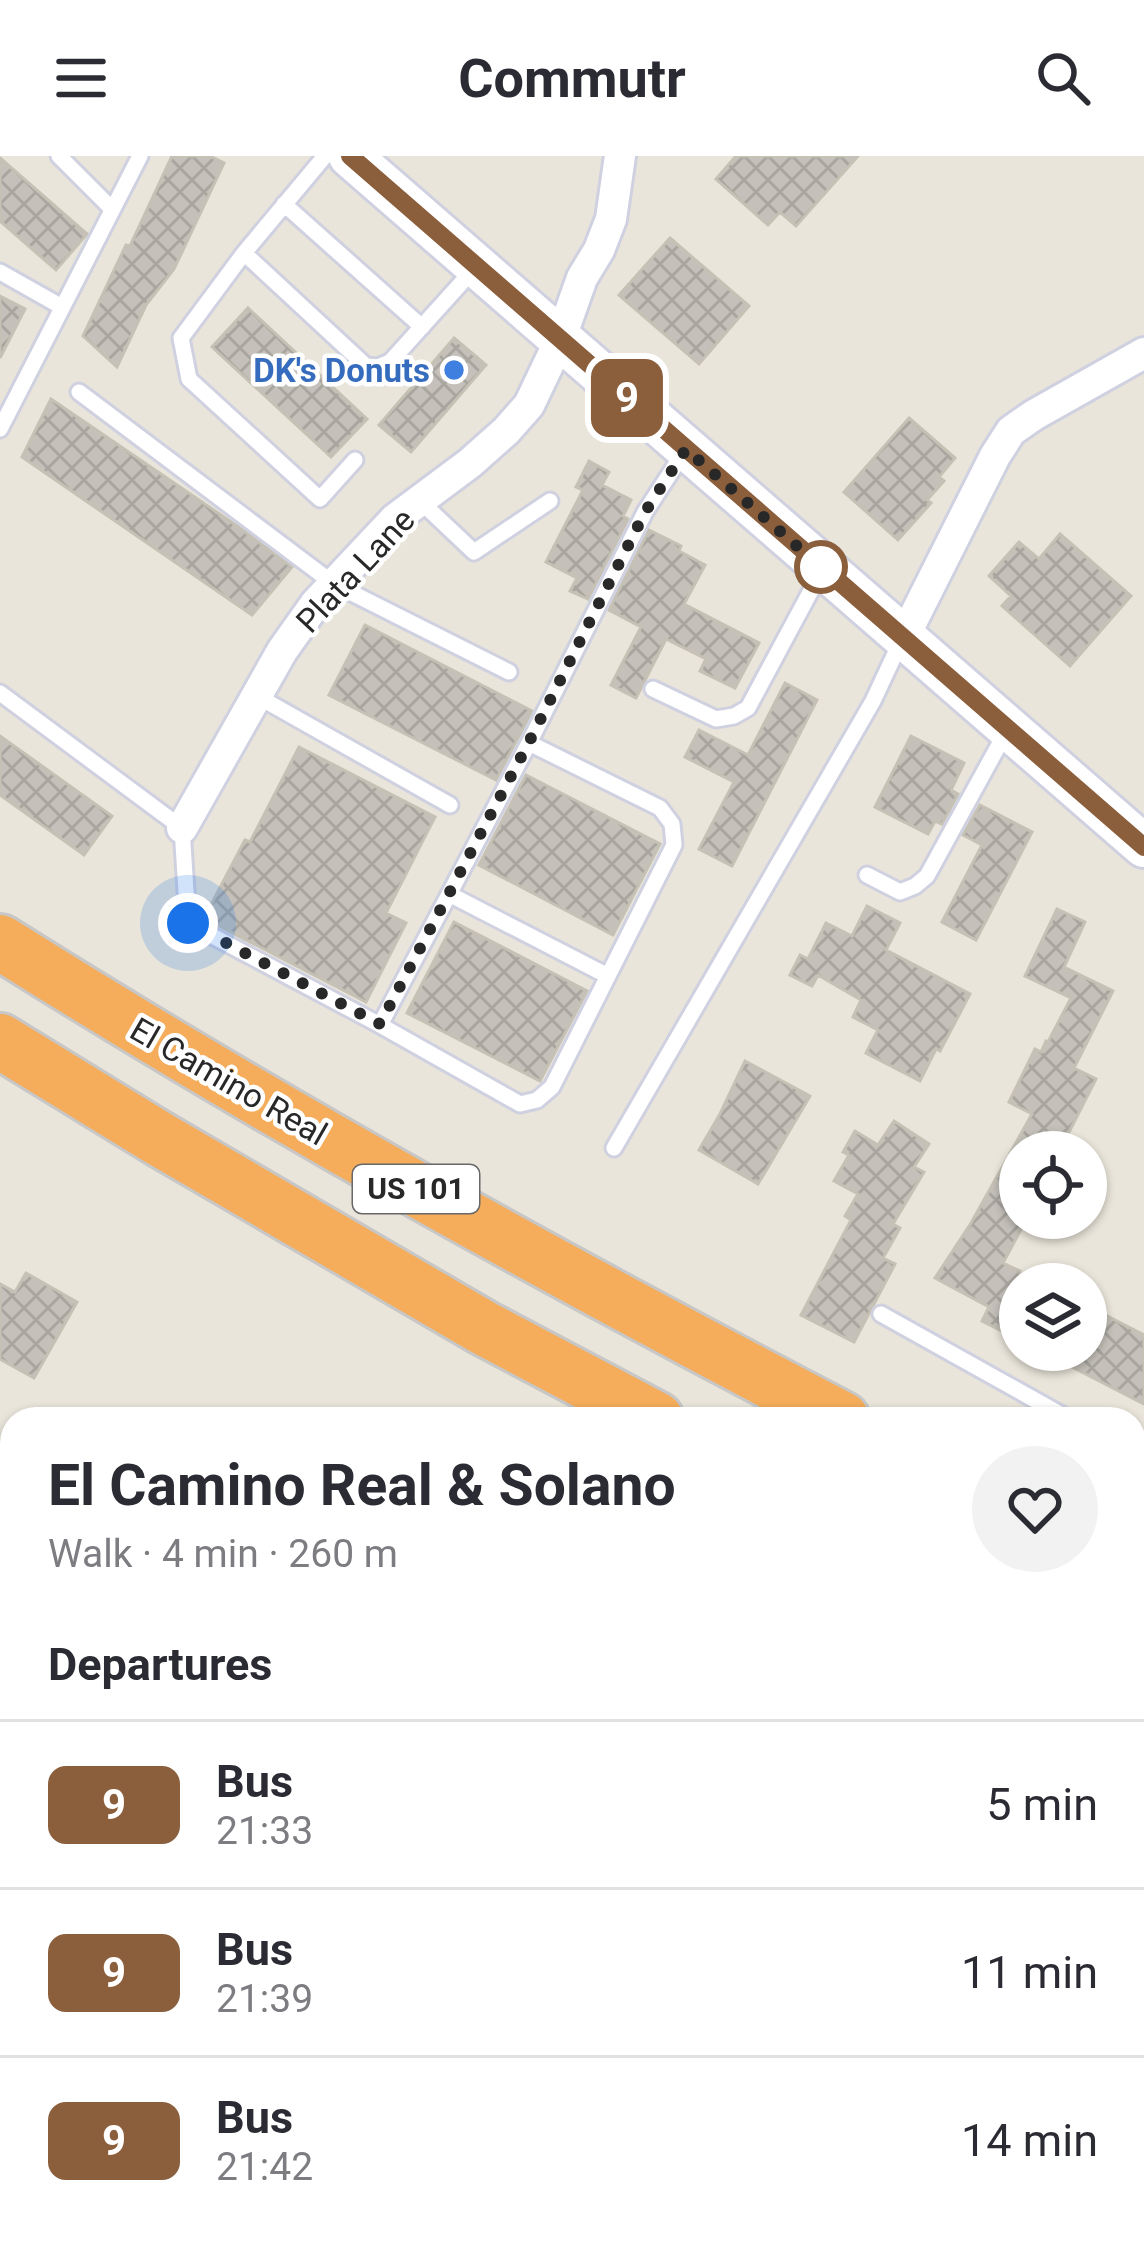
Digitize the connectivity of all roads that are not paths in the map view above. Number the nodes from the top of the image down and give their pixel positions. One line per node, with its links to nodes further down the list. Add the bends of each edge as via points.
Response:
1 (59, 156): 7 (lane)
2 (140, 156): 7 (lane)
3 (325, 156): 6 (lane)
4 (350, 156): 9 (main road)
5 (620, 156): 13 (street, Plata Lane, via 611,219)
6 (284, 204): 8 (lane); 12 (lane)
7 (112, 209): 11 (lane)
8 (244, 253): 12 (lane, via 366,366 390,362); 18 (lane, via 181,338 189,380 320,500)
9 (476, 267): 12 (lane); 13 (main road)
10 (0, 272): 11 (lane)
11 (62, 307): 16 (lane)
12 (422, 327)
13 (560, 340): 17 (main road); 19 (street, Plata Lane, via 529,405)
14 (1144, 353): 23 (street, via 1011,431)
15 (79, 392): 22 (lane)
16 (1, 427)
17 (686, 449): 21 (main road); 29 (lane, via 645,512)
18 (356, 460)
19 (420, 501): 20 (lane, via 474,551); 22 (street, Plata Lane)
20 (550, 501)
21 (823, 569): 23 (main road); 25 (lane, via 748,708 716,719)
22 (334, 584): 24 (lane); 27 (street, Plata Lane)
23 (903, 639): 28 (main road); 39 (lane)
24 (509, 672)
25 (653, 689)
26 (0, 692): 31 (lane)
27 (256, 696): 30 (lane); 31 (street, Plata Lane)
28 (1008, 730): 32 (main road); 33 (lane, via 928,876 900,892)
29 (529, 742): 34 (lane); 36 (lane, via 660,808 672,824 674,845)
30 (450, 805)
31 (182, 828): 37 (lane, via 188,923)
32 (1144, 847)
33 (867, 875)
34 (449, 894): 36 (lane); 37 (lane)
35 (0, 942): 44 (highway, El Camino Real / US 101, via 511,1243)
36 (608, 976): 37 (lane, via 552,1087 520,1104)
37 (380, 1024)
38 (0, 1041): 41 (highway, US 101)
39 (614, 1148)
40 (881, 1314): 45 (lane)
41 (484, 1328): 42 (highway); 43 (highway, US 101)
42 (599, 1407)
43 (633, 1407)
44 (819, 1407)
45 (1048, 1407)

